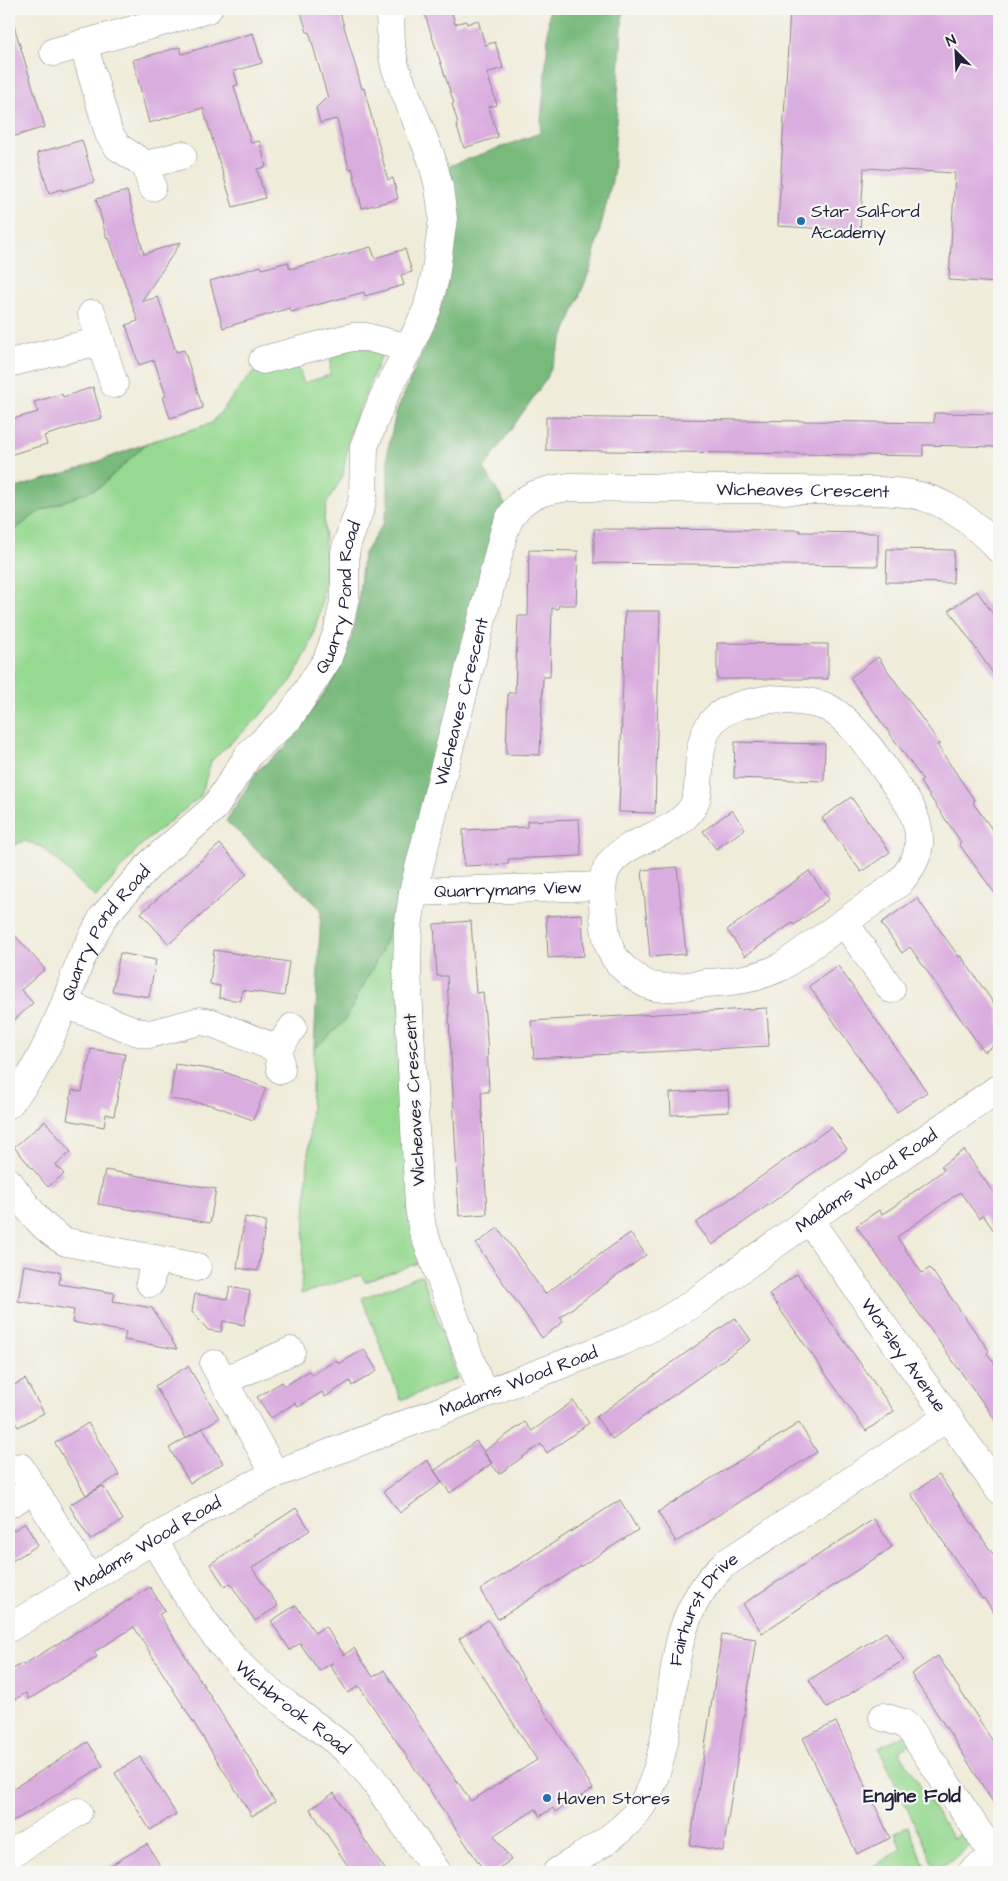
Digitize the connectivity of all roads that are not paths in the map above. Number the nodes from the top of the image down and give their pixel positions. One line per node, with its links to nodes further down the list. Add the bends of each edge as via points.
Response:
1 (208, 9): 3 (street)
2 (390, 9): 8 (street, Quarry Pond Road, via 395,67 431,157 439,187 442,218 429,301)
3 (84, 43): 4 (street); 5 (street, via 110,134 118,147 149,176)
4 (54, 52)
5 (182, 155)
6 (92, 314): 7 (street)
7 (100, 341): 10 (street); 11 (street)
8 (409, 348): 9 (street, via 366,337 352,337 312,358); 17 (street, Quarry Pond Road, via 364,447 361,506 348,541 345,596 327,660 289,718 250,754 215,807 151,863 103,917 80,961)
9 (263, 360)
10 (9, 363)
11 (114, 384)
12 (999, 550): 14 (street, Wicheaves Crescent, via 967,518 932,499 903,493 570,487 538,493 525,500 514,509 504,532)
13 (602, 886): 14 (street, Quarrymans View); 15 (street, Quarrymans View, via 610,950 626,971 654,987 750,979 766,974); 15 (street, Quarrymans View, via 608,866 623,851 670,829 684,819 693,806 698,790 702,738 716,717 748,703 804,701 836,712 849,723 910,806 920,836 909,872)
14 (413, 892): 25 (street, Wicheaves Crescent, via 407,970 422,1228)
15 (844, 922): 16 (street)
16 (891, 989)
17 (65, 1004): 18 (street, via 150,1034 191,1022 212,1023 280,1060); 20 (street, Quarry Pond Road, via 32,1074)
18 (293, 1027)
19 (996, 1099): 22 (street, Madams Wood Road)
20 (9, 1104)
21 (9, 1182): 23 (street, via 43,1226 66,1242 152,1271)
22 (809, 1220): 25 (street, Madams Wood Road, via 662,1322 623,1341); 26 (street, Worsley Avenue)
23 (197, 1267)
24 (291, 1351): 27 (street, via 219,1373)
25 (483, 1394): 27 (street, Madams Wood Road)
26 (948, 1418): 28 (street, Worsley Avenue); 38 (street, Fairhurst Drive, via 723,1565 710,1577 692,1605 680,1634 664,1742 653,1783 642,1805 615,1833)
27 (275, 1474): 30 (street, Madams Wood Road, via 213,1504)
28 (999, 1490)
29 (9, 1504): 31 (street, via 27,1478)
30 (153, 1539): 31 (street, Madams Wood Road); 37 (street, Wichbrook Road, via 214,1636 244,1669 353,1756)
31 (89, 1578): 32 (street, Madams Wood Road)
32 (9, 1628)
33 (883, 1717): 36 (street, via 903,1723 910,1729)
34 (78, 1812): 35 (street)
35 (9, 1855)
36 (997, 1856): 39 (street)
37 (437, 1872)
38 (557, 1872)
39 (972, 1872)

